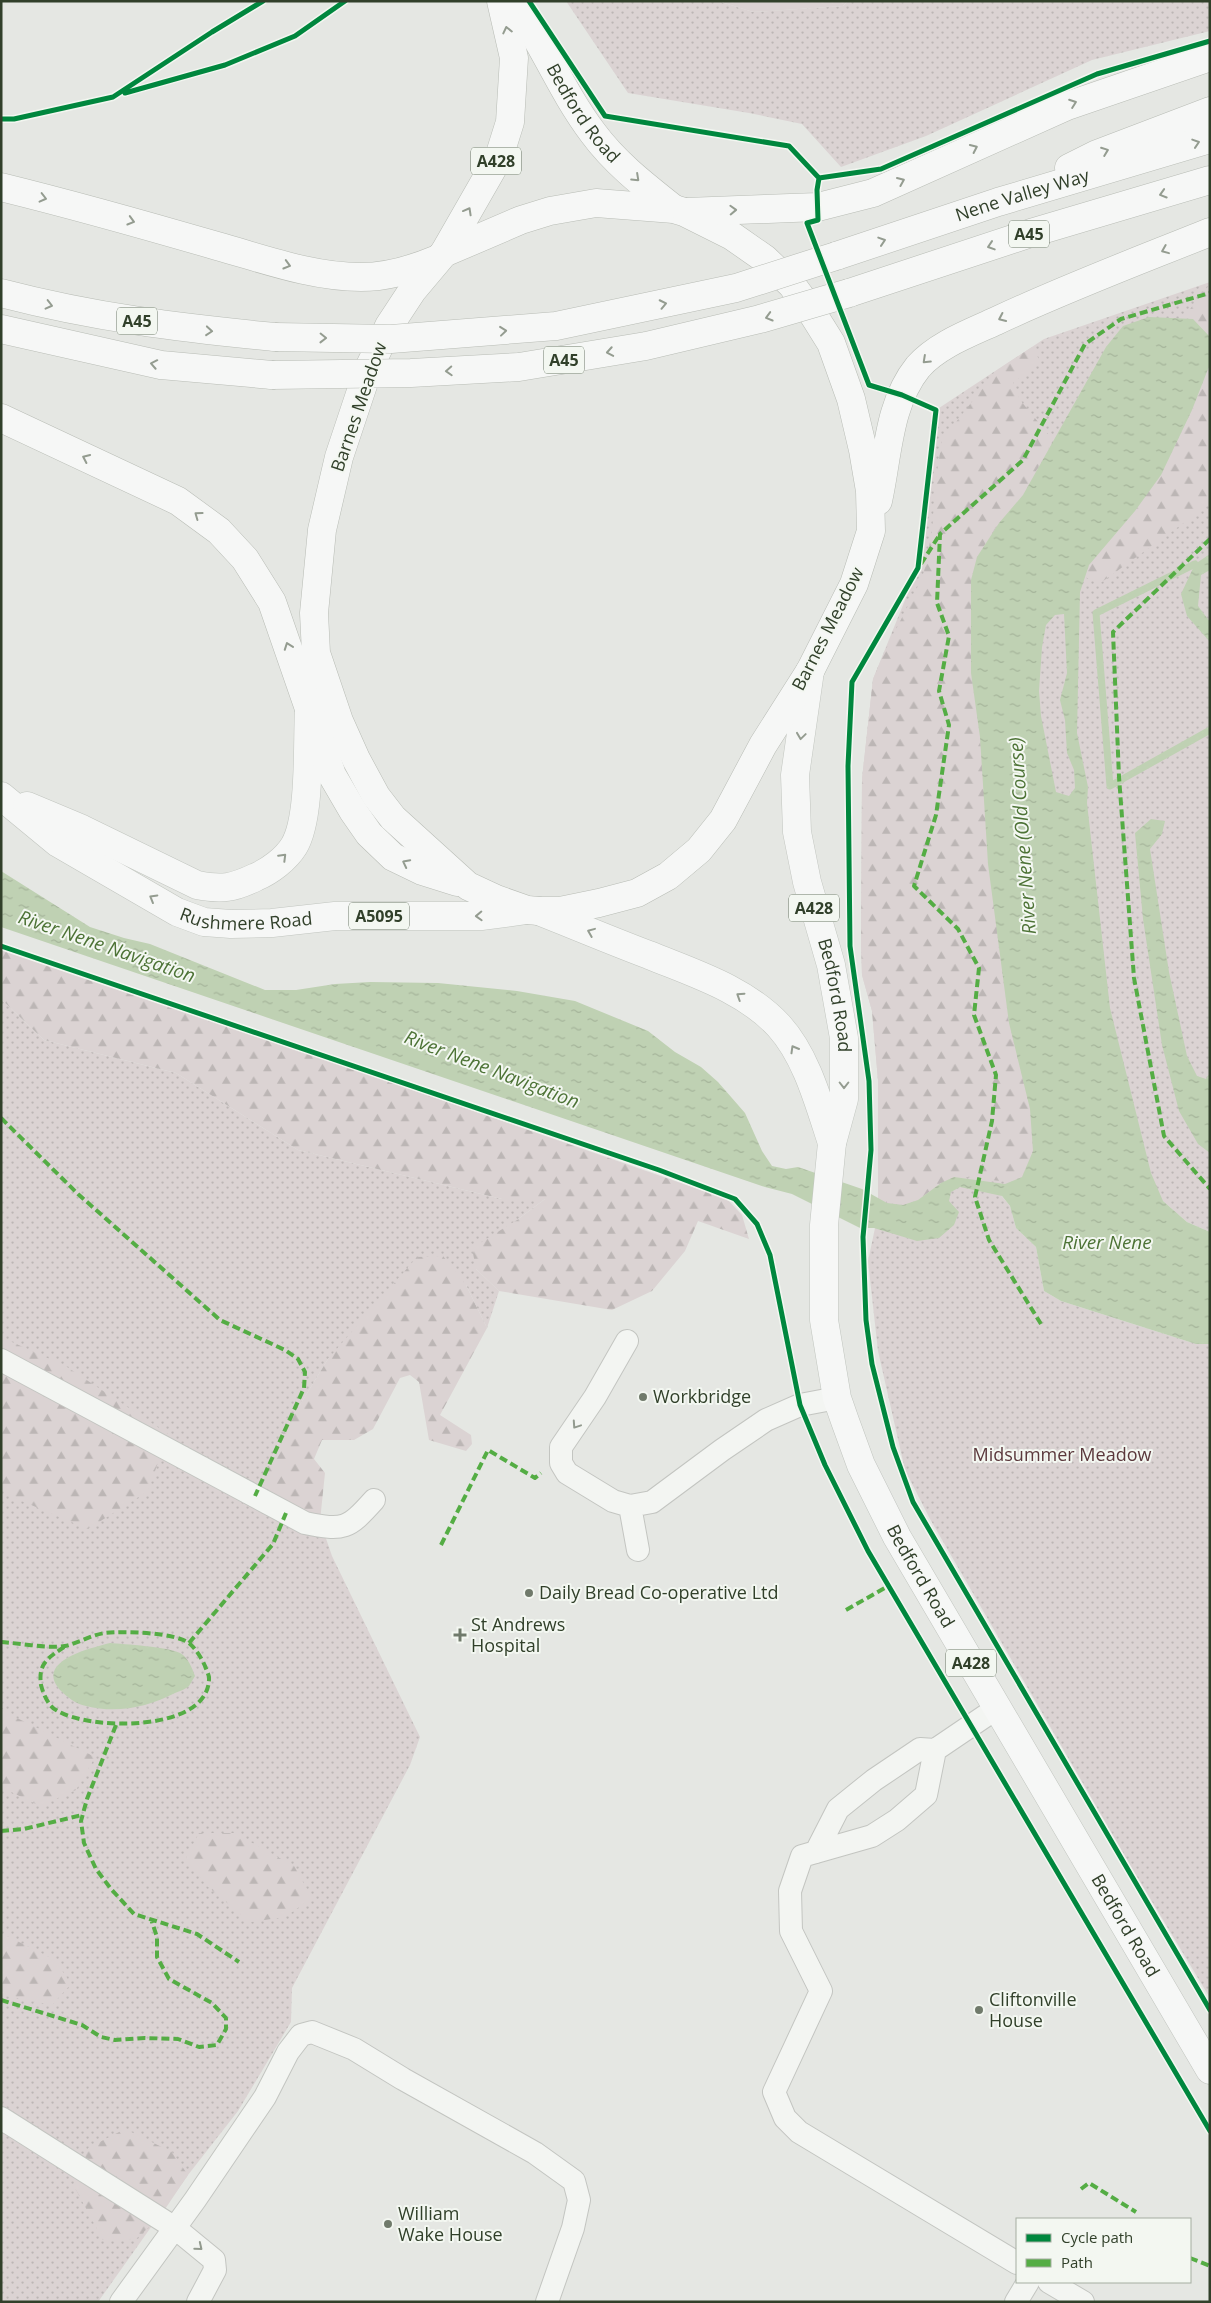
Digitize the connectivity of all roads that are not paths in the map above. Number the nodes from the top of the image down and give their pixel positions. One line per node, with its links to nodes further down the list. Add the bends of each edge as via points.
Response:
1 (500, 1): 11 (main road, A428, one-way to 1, via 499,157 510,122 514,58)
2 (514, 1): 9 (main road, Bedford Road, one-way to 9, via 593,134 640,183)
3 (1210, 57): 9 (main road, one-way to 3, via 818,207 873,193 1067,106)
4 (1210, 111): 8 (main road, one-way to 4, via 1097,154)
5 (1210, 139): 8 (main road, Nene Valley Way / A45, one-way to 5)
6 (1210, 180): 13 (main road, A45, one-way to 13, bridge, via 760,319 646,346 519,367 411,373 272,375 161,365)
7 (1, 187): 11 (main road, one-way to 11, via 321,275 362,278 386,275 413,269)
8 (998, 202): 12 (main road, Nene Valley Way / A45, one-way to 8, bridge, via 63,309 179,328 275,337 391,339 484,333 556,326 736,288)
9 (679, 211): 11 (main road, Barnes Meadow, via 596,203 576,205 521,220); 15 (main road, Barnes Meadow, via 732,236 765,258 792,285 830,343 851,399 863,450 870,491)
10 (1210, 232): 15 (main road, one-way to 15, via 1037,302 934,353 918,368 902,395 890,431)
11 (441, 256): 16 (main road, Barnes Meadow, via 389,326 368,370 339,457 322,530 314,613)
12 (1, 293)
13 (1, 329)
14 (1, 418): 18 (main road, one-way to 14, via 272,602 245,559 219,531 178,501)
15 (871, 531): 17 (main road, Barnes Meadow, via 854,584)
16 (316, 653): 18 (main road, Rushmere Road / A5095); 20 (main road, Barnes Meadow, via 339,721 376,796 393,818)
17 (810, 671): 21 (main road, Barnes Meadow, via 763,745 722,820 699,850 668,876 637,893 560,911); 22 (main road, Bedford Road / A428, one-way to 22, via 795,775 797,832 807,882 831,966 844,1038 844,1099)
18 (309, 709): 19 (main road, Rushmere Road / A5095, one-way to 18, via 82,829 197,885 229,888 261,875 294,845 305,809); 20 (main road, one-way to 18, via 422,872 393,857 369,834 332,775)
19 (1, 796): 21 (main road, Rushmere Road / A5095, one-way to 19, via 483,916 335,916 272,923 204,922 177,912 58,843)
20 (468, 886): 21 (main road, Barnes Meadow)
21 (533, 910): 22 (main road, Bedford Road / A428, one-way to 21, via 813,1086 794,1047 778,1025 720,983)
22 (831, 1154): 25 (main road, Bedford Road / A428, via 824,1225 824,1320)
23 (627, 1341): 27 (lane, one-way to 27, via 561,1447 561,1463 567,1473 613,1501)
24 (1, 1360): 26 (lane, via 305,1523 335,1529 347,1525)
25 (837, 1398): 27 (lane, via 800,1405 766,1420 652,1502); 29 (main road, Bedford Road / A428, via 861,1465 897,1537)
26 (374, 1500)
27 (630, 1506): 28 (lane)
28 (638, 1550)
29 (998, 1708): 30 (lane); 32 (main road, Bedford Road / A428)
30 (935, 1750): 31 (lane, via 920,1749 838,1809); 31 (lane, via 926,1795 898,1820 872,1836)
31 (816, 1852): 35 (lane, via 802,1856 790,1891 791,1931 821,1991 774,2092 785,2118 798,2132)
32 (1210, 2070)
33 (1, 2118): 34 (lane)
34 (175, 2228): 38 (lane); 39 (lane, one-way to 39, via 214,2260 216,2270); 40 (lane, via 265,2097 288,2052 301,2035 312,2032 354,2049 535,2153 574,2181 579,2200 573,2228)
35 (1016, 2262)
36 (1027, 2283): 41 (lane)
37 (1051, 2283): 42 (lane)
38 (121, 2302)
39 (198, 2302)
40 (547, 2302)
41 (1016, 2302)
42 (1083, 2302)

